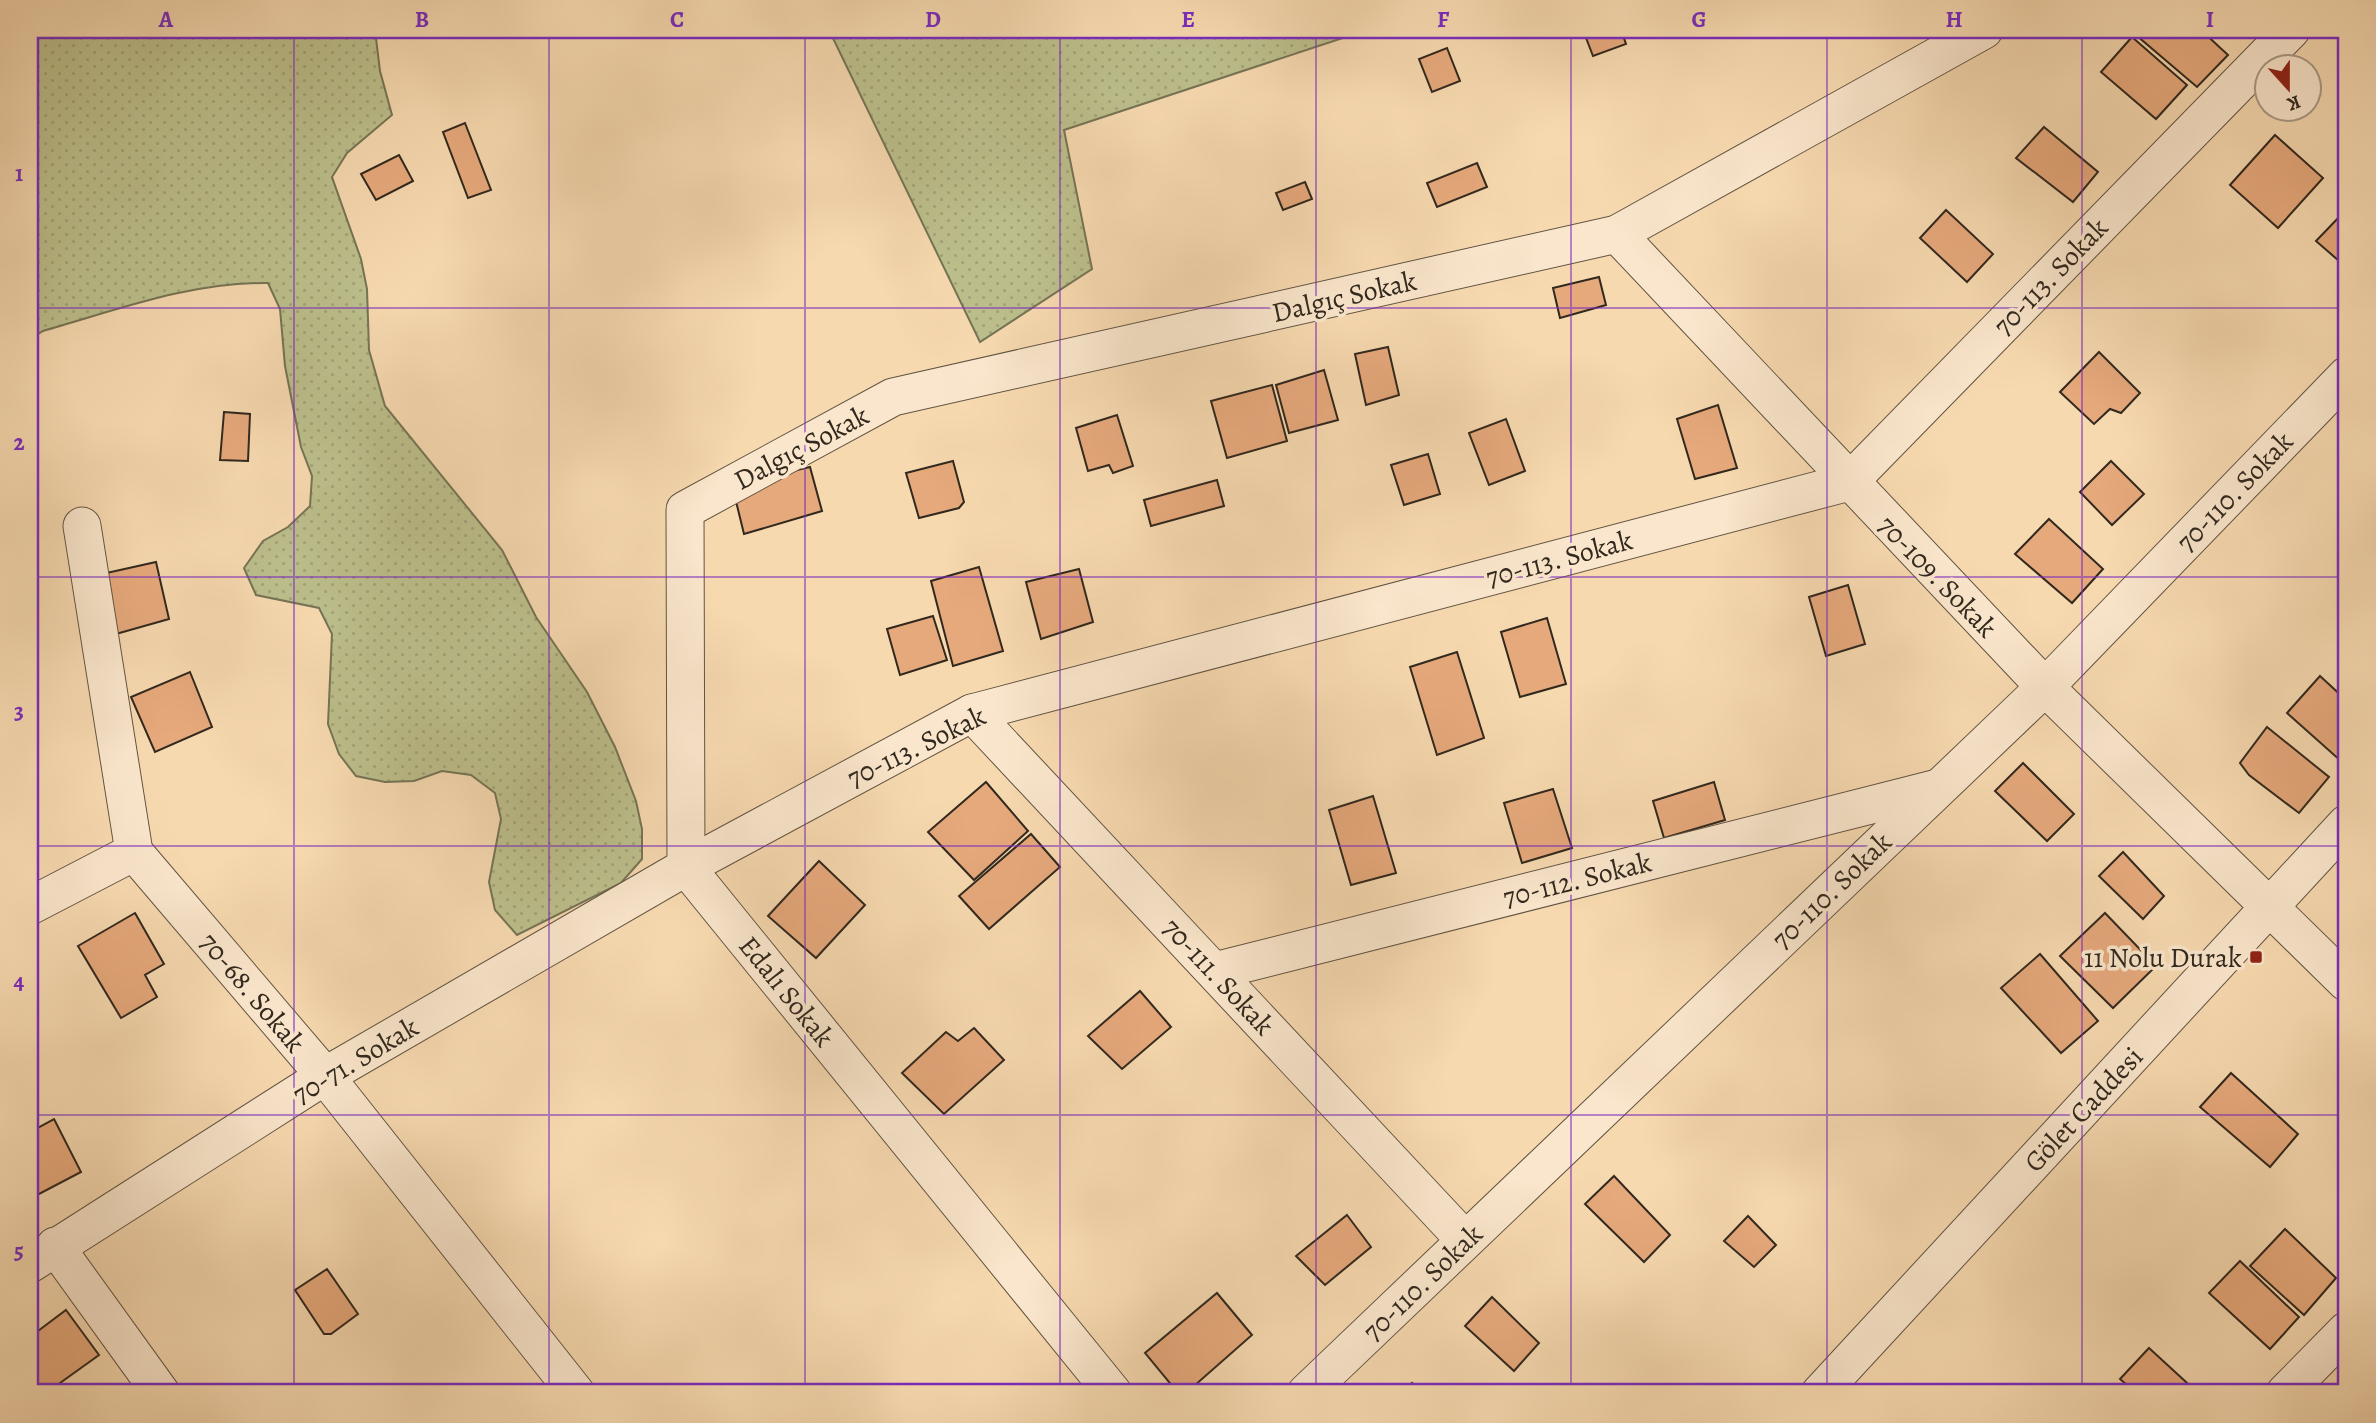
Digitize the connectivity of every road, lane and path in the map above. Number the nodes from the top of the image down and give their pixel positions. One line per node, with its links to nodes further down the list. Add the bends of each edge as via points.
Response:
1 (1984, 30): 3 (street, Dalgıç Sokak)
2 (2291, 30): 5 (street, 70-113. Sokak)
3 (1617, 234): 5 (street, 70-109. Sokak); 12 (street, Dalgıç Sokak, via 893,397 685,510)
4 (2346, 376): 7 (street, 70-110. Sokak)
5 (1849, 482): 7 (street, 70-109. Sokak); 8 (street, 70-113. Sokak)
6 (82, 526): 11 (street)
7 (2045, 687): 9 (street, 70-110. Sokak); 14 (street, 70-109. Sokak)
8 (972, 713): 12 (street, 70-113. Sokak); 15 (street, 70-111. Sokak)
9 (1939, 788): 15 (street, 70-112. Sokak); 18 (street, 70-110. Sokak)
10 (2346, 824): 14 (street, Gölet Caddesi)
11 (134, 852): 13 (street); 17 (street, 70-68. Sokak)
12 (686, 867): 17 (street, 70-71. Sokak); 24 (street, Edalı Sokak)
13 (30, 906)
14 (2271, 906): 16 (street, 70-109. Sokak); 26 (street, Gölet Caddesi)
15 (1215, 971): 18 (street, 70-111. Sokak)
16 (2346, 982)
17 (325, 1076): 19 (street, 70-71. Sokak); 23 (street, 70-68. Sokak)
18 (1465, 1240): 25 (street, 70-110. Sokak)
19 (42, 1255): 22 (street)
20 (2346, 1331): 21 (street)
21 (2305, 1387)
22 (161, 1393)
23 (576, 1393)
24 (1113, 1393)
25 (1306, 1393)
26 (1820, 1393)

